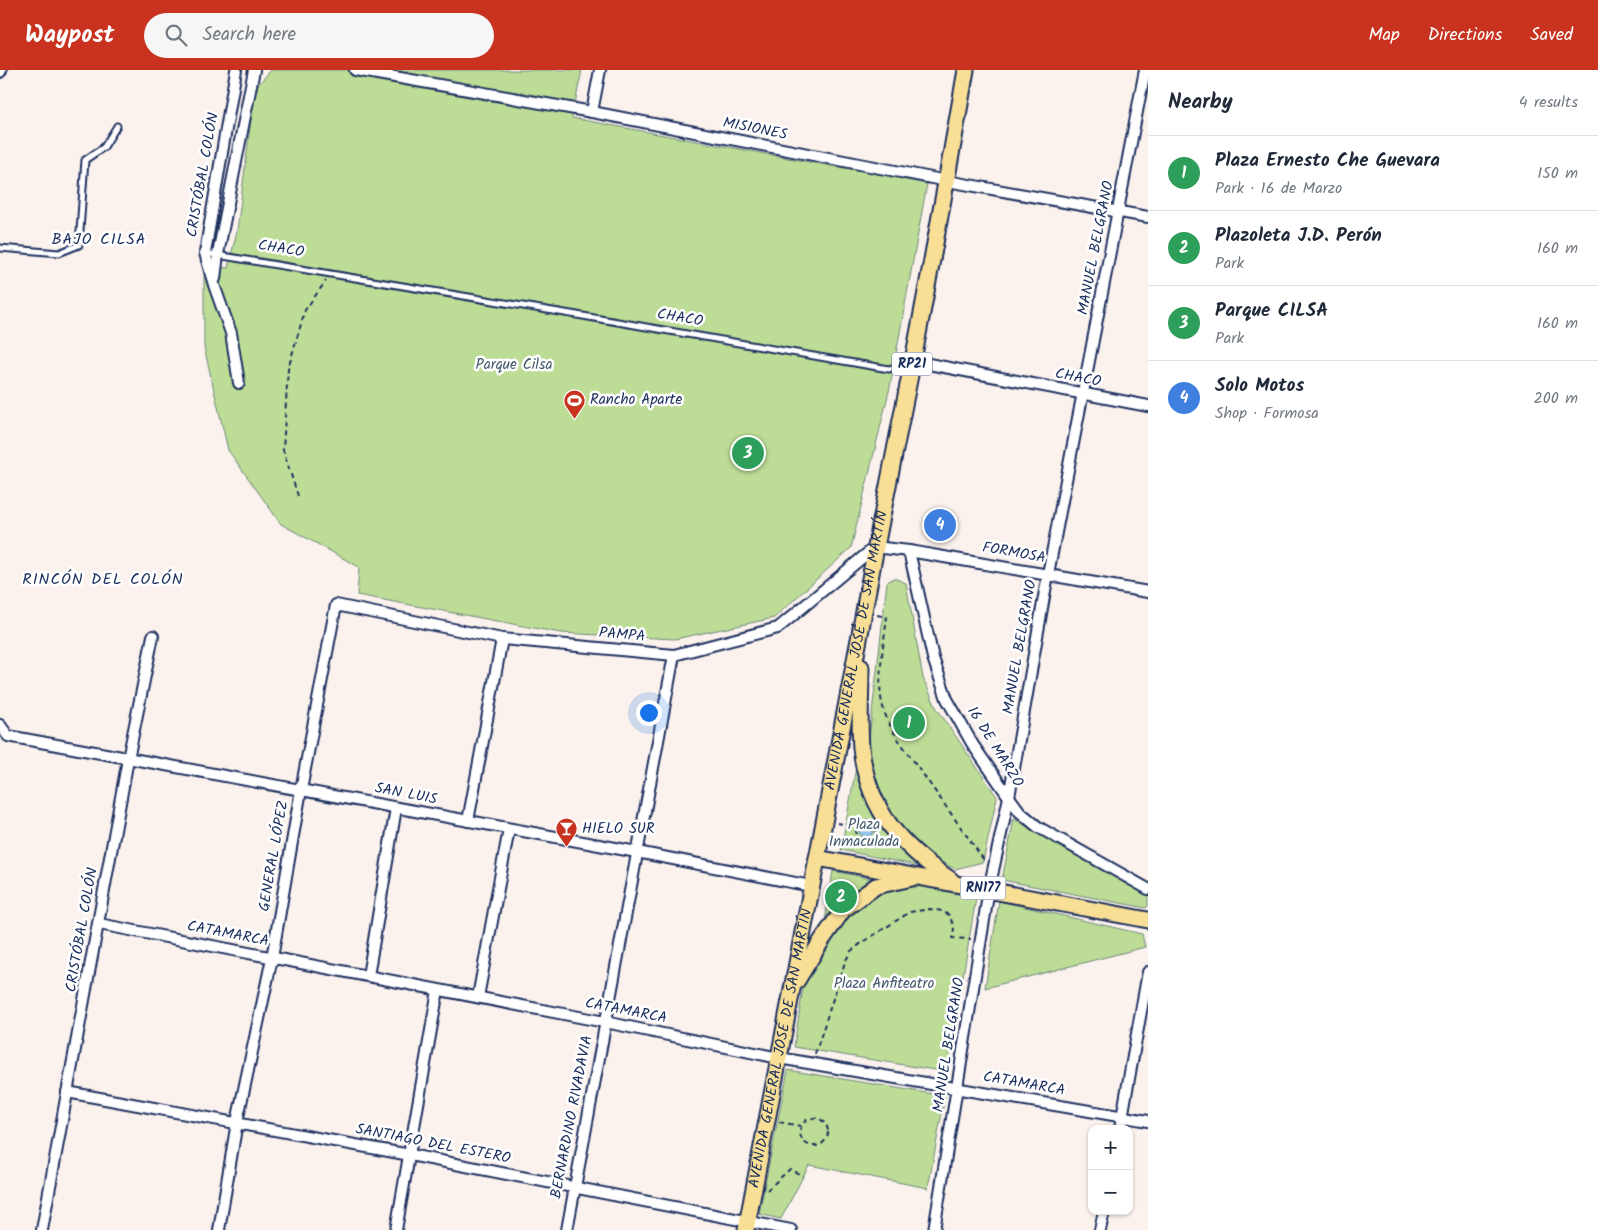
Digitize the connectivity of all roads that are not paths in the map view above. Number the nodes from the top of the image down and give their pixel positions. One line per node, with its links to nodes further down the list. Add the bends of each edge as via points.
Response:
1 (236, 70): 13 (street, CRISTÓBAL COLÓN)
2 (254, 70): 14 (street, CRISTÓBAL COLÓN)
3 (355, 70): 7 (street, MISIONES)
4 (600, 70): 7 (street)
5 (966, 70): 9 (main road, AVENIDA GENERAL JOSÉ DE SAN MARTÍN / RP21)
6 (1145, 70): 10 (street, MANUEL BELGRANO)
7 (592, 112): 9 (street, MISIONES)
8 (117, 126): 12 (lane, via 104,147 85,160 79,245 59,253)
9 (947, 181): 10 (street, MISIONES); 16 (main road, AVENIDA GENERAL JOSÉ DE SAN MARTÍN / RP21)
10 (1119, 211): 11 (street, MISIONES); 18 (street, MANUEL BELGRANO)
11 (1148, 216)
12 (0, 248)
13 (206, 253): 14 (lane, CHACO); 15 (street, CRISTÓBAL COLÓN)
14 (218, 254): 15 (street, CRISTÓBAL COLÓN); 16 (lane, CHACO, via 889,369)
15 (214, 285): 17 (street, CRISTÓBAL COLÓN, via 231,333)
16 (913, 361): 18 (street, CHACO); 20 (main road, AVENIDA GENERAL JOSÉ DE SAN MARTÍN / RP21)
17 (239, 383)
18 (1083, 394): 19 (street, CHACO); 22 (street, MANUEL BELGRANO)
19 (1148, 406)
20 (875, 547): 21 (street, FORMOSA); 25 (main road, AVENIDA GENERAL JOSÉ DE SAN MARTÍN / RP21); 28 (street, PAMPA, via 778,628)
21 (909, 551): 22 (street, FORMOSA); 32 (street, 16 DE MARZO, via 933,658 948,699 973,744)
22 (1048, 574): 23 (street, FORMOSA); 32 (street, MANUEL BELGRANO)
23 (1148, 592)
24 (336, 605): 27 (street, PAMPA); 31 (street, GENERAL LÓPEZ)
25 (860, 634): 37 (main road, AVENIDA GENERAL JOSÉ DE SAN MARTÍN / RP21); 39 (main road, via 861,748 877,807 896,834)
26 (153, 636): 30 (street, CRISTÓBAL COLÓN)
27 (502, 639): 28 (street, PAMPA); 34 (street)
28 (674, 655): 36 (street, BERNARDINO RIVADAVIA)
29 (0, 725): 30 (street, SAN LUIS, via 8,736)
30 (128, 759): 31 (street, SAN LUIS); 44 (street, CRISTÓBAL COLÓN)
31 (301, 790): 33 (street, SAN LUIS); 45 (street, GENERAL LÓPEZ)
32 (1009, 797): 41 (street, MANUEL BELGRANO); 42 (street, 16 DE MARZO, via 1020,812 1038,827)
33 (396, 808): 34 (street, SAN LUIS); 47 (street)
34 (468, 821): 35 (street, SAN LUIS)
35 (509, 829): 36 (street, SAN LUIS); 50 (street)
36 (637, 852): 40 (street, SAN LUIS); 51 (street, BERNARDINO RIVADAVIA)
37 (818, 858): 38 (main road, RN177); 40 (main road, AVENIDA GENERAL JOSÉ DE SAN MARTÍN / RP21)
38 (920, 877): 39 (main road, RN177); 49 (main road, via 876,886 843,910)
39 (956, 883): 41 (main road, RN177)
40 (811, 886): 49 (main road, AVENIDA GENERAL JOSÉ DE SAN MARTÍN / RP21)
41 (989, 889): 43 (main road, RN177); 53 (street, MANUEL BELGRANO)
42 (1148, 890)
43 (1148, 920)
44 (99, 924): 45 (street, CATAMARCA); 54 (street, CRISTÓBAL COLÓN)
45 (272, 958): 47 (street, CATAMARCA); 57 (street, GENERAL LÓPEZ)
46 (1148, 972): 55 (street)
47 (368, 976): 48 (street, CATAMARCA)
48 (438, 990): 50 (street, CATAMARCA); 59 (street)
49 (790, 992): 52 (main road, AVENIDA GENERAL JOSÉ DE SAN MARTÍN / RP21)
50 (478, 997): 51 (street, CATAMARCA)
51 (605, 1022): 52 (street, CATAMARCA); 60 (street, BERNARDINO RIVADAVIA)
52 (779, 1058): 53 (street, CATAMARCA); 62 (main road, AVENIDA GENERAL JOSÉ DE SAN MARTÍN / RP21)
53 (957, 1088): 55 (street, CATAMARCA); 68 (street, MANUEL BELGRANO)
54 (67, 1092): 57 (street, SANTIAGO DEL ESTERO); 63 (street, CRISTÓBAL COLÓN)
55 (1123, 1116): 56 (street, CATAMARCA); 58 (street)
56 (1148, 1121)
57 (237, 1122): 59 (street, SANTIAGO DEL ESTERO); 64 (street, GENERAL LÓPEZ)
58 (1121, 1125)
59 (410, 1155): 60 (street, SANTIAGO DEL ESTERO); 65 (street)
60 (574, 1187): 62 (street, SANTIAGO DEL ESTERO); 66 (street, BERNARDINO RIVADAVIA)
61 (1103, 1215): 69 (street)
62 (747, 1226): 67 (street, SANTIAGO DEL ESTERO)
63 (42, 1230)
64 (219, 1230)
65 (396, 1230)
66 (567, 1230)
67 (791, 1230)
68 (934, 1230)
69 (1100, 1230)

